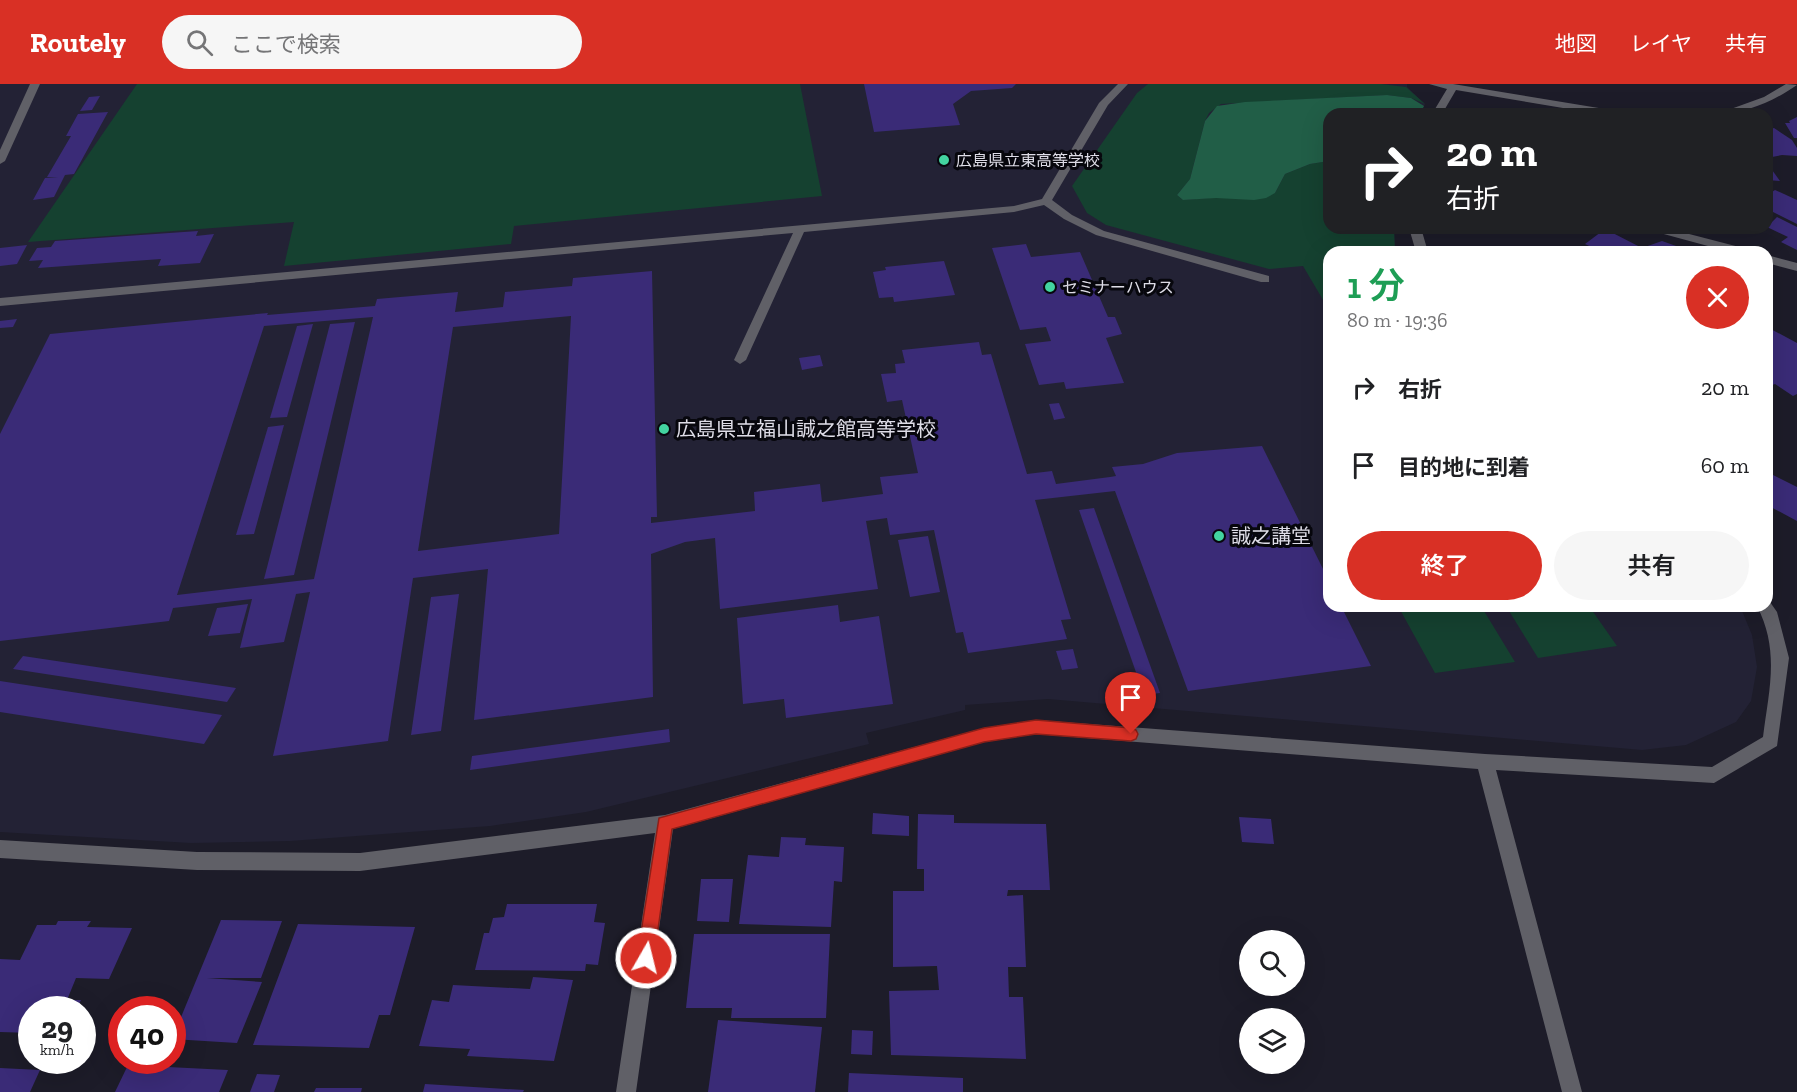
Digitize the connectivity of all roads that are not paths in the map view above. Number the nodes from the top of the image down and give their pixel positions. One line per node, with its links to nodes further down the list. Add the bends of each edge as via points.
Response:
1 (35, 84): 9 (street)
2 (1123, 84): 10 (street, via 1104,103)
3 (1434, 84): 5 (street)
4 (1793, 84): 8 (street)
5 (1453, 87): 6 (street); 7 (street)
6 (1441, 108)
7 (1581, 108)
8 (1740, 108)
9 (0, 160)
10 (1046, 201): 11 (street, via 1014,209); 16 (street, via 1100,233)
11 (800, 229): 17 (street); 18 (street)
12 (1676, 234): 13 (street)
13 (1720, 246)
14 (1773, 260): 15 (street)
15 (1797, 267)
16 (1265, 279)
17 (0, 302)
18 (740, 360)
19 (1769, 612): 20 (street, via 1781,658 1771,741 1714,776)
20 (1485, 762): 21 (street, via 1036,727 984,735); 24 (street)
21 (665, 823): 22 (street, via 360,861 197,861); 23 (street)
22 (0, 849)
23 (626, 1092)
24 (1572, 1092)

